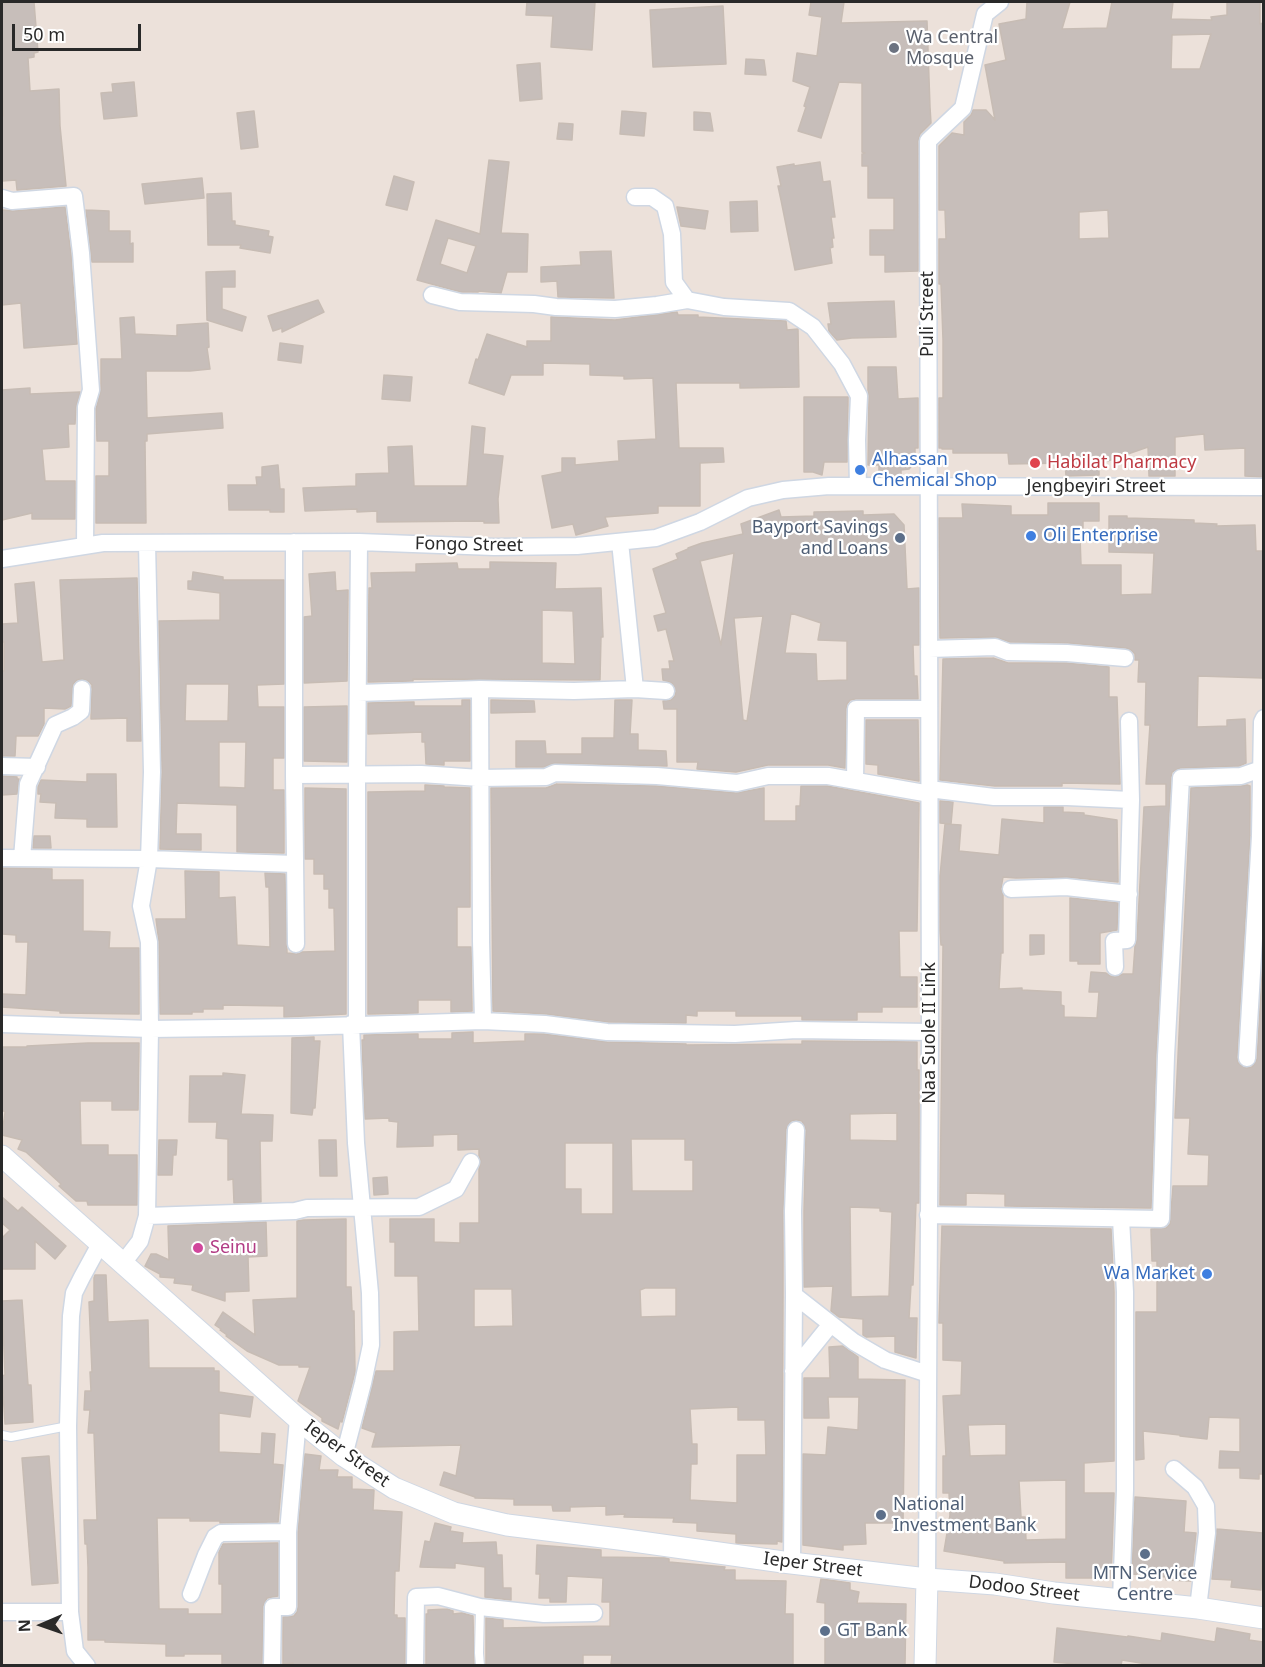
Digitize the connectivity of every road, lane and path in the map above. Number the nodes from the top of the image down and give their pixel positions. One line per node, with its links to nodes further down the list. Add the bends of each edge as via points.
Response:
1 (1000, 2): 7 (street, Puli Street, via 985,14 963,108 928,141)
2 (635, 197): 5 (street, via 652,197 665,206 672,234 674,282)
3 (2, 198): 13 (street, via 12,201 74,196 90,390 86,407)
4 (432, 295): 5 (street, via 460,302 615,309)
5 (687, 300): 6 (street, via 789,311 813,327 842,364 859,396)
6 (858, 486): 7 (street, Fongo Street); 11 (street, Fongo Street, via 783,490 748,498 656,538)
7 (928, 487): 8 (street, Jengbeyiri Street); 15 (street, Naa Suole II Link)
8 (1263, 487)
9 (294, 542): 10 (street, Fongo Street); 12 (street, Fongo Street); 28 (street)
10 (359, 542): 11 (street, Fongo Street, via 494,547); 21 (street)
11 (620, 542): 17 (street)
12 (147, 543): 13 (street, Fongo Street); 36 (street, via 152,772)
13 (85, 546): 14 (street, Fongo Street)
14 (2, 559)
15 (929, 649): 16 (street, via 995,647 1008,652); 22 (street, Naa Suole II Link)
16 (1125, 658)
17 (635, 688): 18 (street); 20 (street)
18 (480, 689): 21 (street); 30 (street)
19 (82, 690): 26 (street, via 81,711 55,725)
20 (666, 692)
21 (358, 693): 29 (street)
22 (929, 709): 31 (street, via 856,709); 32 (street, Naa Suole II Link)
23 (1263, 718): 27 (street)
24 (1129, 721): 33 (street)
25 (2, 766): 26 (street)
26 (37, 767): 35 (street, via 28,784)
27 (1261, 769): 47 (street); 54 (street, via 1241,776 1181,778 1161,1220)
28 (294, 776): 29 (street); 37 (street)
29 (357, 776): 30 (street, via 421,774); 44 (street)
30 (480, 778): 31 (street, via 546,777 555,773 737,783 768,776); 42 (street)
31 (855, 780): 32 (street)
32 (929, 791): 33 (street, via 994,797); 46 (street, Naa Suole II Link)
33 (1131, 800): 39 (street)
34 (2, 858): 35 (street)
35 (22, 858): 36 (street)
36 (148, 859): 37 (street); 45 (street, via 141,906 149,942)
37 (295, 864): 40 (street)
38 (1011, 889): 39 (street, via 1066,887)
39 (1129, 894): 41 (street, via 1127,940 1114,941)
40 (296, 944)
41 (1115, 967)
42 (483, 1021): 44 (street); 46 (street, via 607,1032)
43 (2, 1024): 45 (street)
44 (354, 1024): 45 (street); 51 (street, via 356,1143)
45 (150, 1029): 53 (street)
46 (930, 1032): 52 (street, Naa Suole II Link)
47 (1247, 1058)
48 (796, 1130): 57 (street)
49 (2, 1156): 55 (street, Ieper Street)
50 (471, 1161): 51 (street, via 456,1189 419,1208)
51 (362, 1207): 53 (street); 64 (street, via 371,1345)
52 (928, 1215): 54 (street); 60 (street, Naa Suole II Link)
53 (147, 1216): 56 (street, via 141,1241)
54 (1121, 1219): 70 (street, via 1125,1490)
55 (100, 1244): 56 (street, Ieper Street); 62 (street, via 74,1293)
56 (123, 1263): 61 (street, Ieper Street)
57 (794, 1295): 58 (street); 59 (street)
58 (831, 1324): 59 (street); 60 (street, via 885,1360)
59 (793, 1371): 67 (street)
60 (928, 1374): 68 (street, Naa Suole II Link)
61 (298, 1419): 64 (street, Ieper Street); 66 (street)
62 (68, 1426): 63 (lane, via 10,1437); 73 (street)
63 (2, 1435)
64 (344, 1456): 67 (street, Ieper Street, via 394,1488 454,1513 507,1525)
65 (1174, 1469): 72 (street, via 1195,1486 1206,1506 1208,1533)
66 (288, 1532): 69 (street, via 222,1533 214,1537); 78 (street, via 288,1606 273,1607)
67 (792, 1563): 68 (street, Ieper Street)
68 (927, 1579): 70 (street, Dodoo Street); 81 (street)
69 (191, 1594)
70 (1121, 1600): 72 (street, Dodoo Street)
71 (480, 1607): 74 (street, via 544,1614); 79 (street, via 438,1596 416,1597); 80 (lane)
72 (1198, 1608): 76 (street, Dodoo Street)
73 (70, 1612): 75 (street); 77 (street, via 75,1651)
74 (594, 1613)
75 (5, 1614)
76 (1263, 1618)
77 (87, 1665)
78 (272, 1665)
79 (415, 1665)
80 (480, 1665)
81 (925, 1665)

